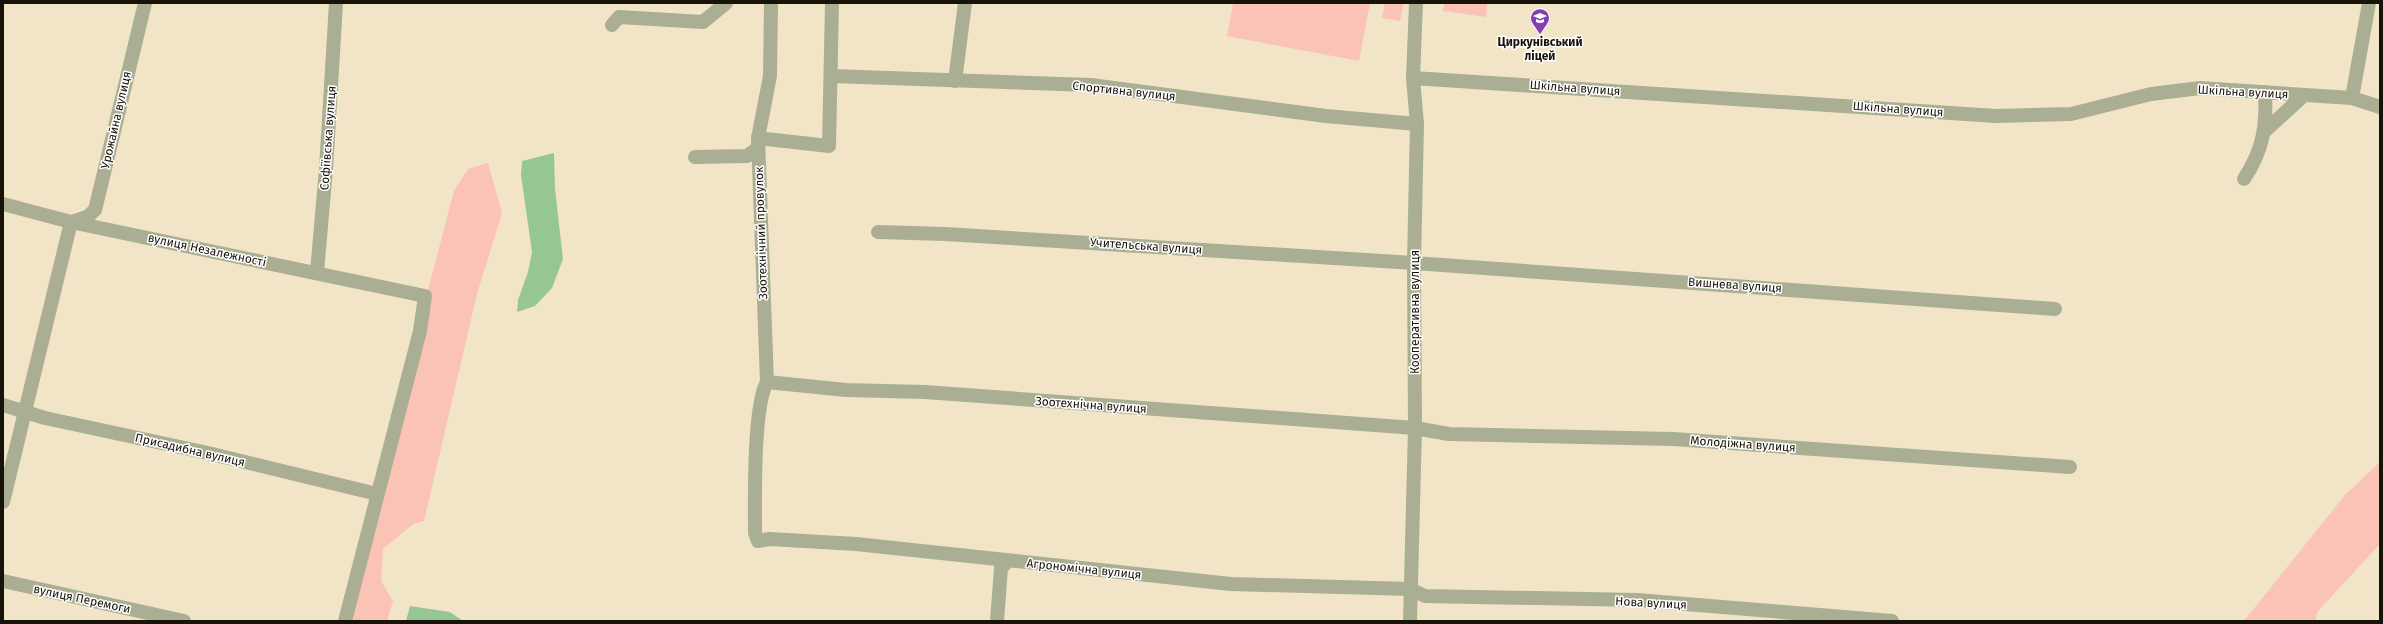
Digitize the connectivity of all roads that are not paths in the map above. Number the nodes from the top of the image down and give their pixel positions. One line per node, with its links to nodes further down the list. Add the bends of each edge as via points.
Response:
1 (145, 3): 23 (street, Урожайна вулиця, via 95,210 87,217)
2 (336, 3): 26 (street, Софіївська вулиця)
3 (726, 3): 9 (street, via 703,22 619,17)
4 (771, 3): 19 (street, Зоотехнічний провулок, via 770,76)
5 (832, 3): 10 (street)
6 (965, 3): 12 (street)
7 (1416, 3): 11 (street, Кооперативна вулиця)
8 (2369, 3): 15 (street)
9 (612, 25)
10 (831, 76): 12 (street, Спортивна вулиця); 19 (street, via 829,146)
11 (1413, 78): 13 (street, Шкільна вулиця, via 1996,116 2071,114 2151,94 2200,88); 17 (street, Кооперативна вулиця)
12 (955, 81): 17 (street, Спортивна вулиця, via 1091,85 1326,116)
13 (2265, 92): 14 (street, Шкільна вулиця); 18 (street)
14 (2303, 96): 15 (street, Шкільна вулиця); 18 (street)
15 (2352, 98): 16 (street, Шкільна вулиця)
16 (2380, 107)
17 (1416, 124): 25 (street, Кооперативна вулиця)
18 (2266, 130): 21 (street)
19 (758, 143): 20 (street, via 747,156); 28 (street, Зоотехнічний провулок)
20 (695, 157)
21 (2244, 179)
22 (3, 204): 23 (street, вулиця Незалежності)
23 (71, 222): 26 (street, вулиця Незалежності); 30 (street)
24 (878, 232): 25 (street, Учительська вулиця)
25 (1414, 264): 27 (street, Вишнева вулиця); 31 (street, Кооперативна вулиця)
26 (317, 272): 33 (street, вулиця Незалежності, via 425,296 425,305)
27 (2055, 309)
28 (767, 382): 31 (street, Зоотехнічна вулиця, via 846,390 925,392); 35 (street, Зоотехнічний провулок, via 761,392 758,431 755,533)
29 (3, 405): 30 (street, Присадибна вулиця)
30 (26, 410): 33 (street, Присадибна вулиця, via 45,418 208,453); 34 (street)
31 (1416, 428): 32 (street, Молодіжна вулиця, via 1449,434 1673,439); 38 (street, Кооперативна вулиця)
32 (2070, 467)
33 (377, 494): 40 (street)
34 (3, 502)
35 (758, 541): 36 (street, Агрономічна вулиця, via 770,539 856,544)
36 (1008, 561): 38 (street, Агрономічна вулиця, via 1231,584); 41 (street, via 1001,568)
37 (3, 581): 39 (street, вулиця Перемоги)
38 (1410, 589): 42 (street, Кооперативна вулиця); 43 (street, Нова вулиця, via 1425,596 1637,600)
39 (184, 621)
40 (345, 621)
41 (997, 621)
42 (1410, 621)
43 (1892, 621)

